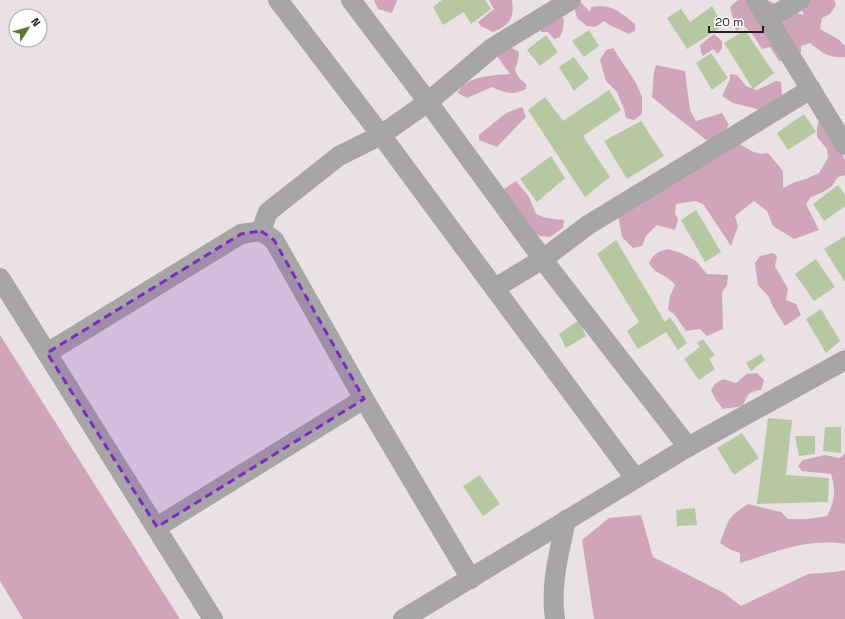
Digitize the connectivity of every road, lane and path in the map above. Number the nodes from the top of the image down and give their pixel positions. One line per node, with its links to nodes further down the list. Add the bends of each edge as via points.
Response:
1 (278, 0): 9 (street)
2 (350, 0): 8 (street)
3 (571, 0): 8 (street, via 492,48)
4 (756, 0): 6 (street)
5 (800, 0): 6 (street)
6 (768, 19): 7 (street)
7 (811, 89): 10 (street); 12 (street, via 588,225)
8 (428, 102): 9 (street); 12 (street)
9 (381, 135): 11 (street, via 339,156 268,212); 14 (street)
10 (845, 145)
11 (261, 232): 15 (street, via 241,234); 17 (street, via 274,240)
12 (543, 259): 14 (street); 18 (street)
13 (0, 278): 15 (street)
14 (495, 288): 19 (street)
15 (47, 353): 21 (street)
16 (845, 360): 18 (street)
17 (364, 399): 21 (street); 22 (street)
18 (688, 447): 19 (street)
19 (635, 478): 20 (street)
20 (566, 520): 22 (street); 25 (street, via 555,572 552,602)
21 (157, 528): 23 (street)
22 (471, 579): 24 (street)
23 (213, 619)
24 (403, 619)
25 (555, 619)

